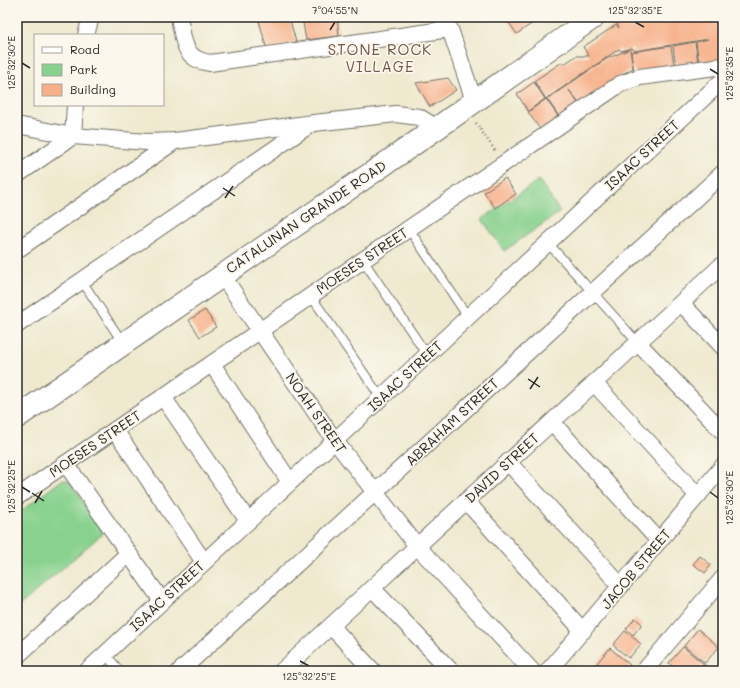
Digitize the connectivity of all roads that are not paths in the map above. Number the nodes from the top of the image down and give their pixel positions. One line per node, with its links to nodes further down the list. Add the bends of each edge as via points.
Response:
1 (92, 17): 4 (street)
2 (179, 17): 7 (street, via 186,50 192,58 210,63 450,29)
3 (594, 17): 7 (main road, CATALUNAN GRANDE ROAD)
4 (86, 34)
5 (723, 66): 16 (street, MOESES STREET, via 629,80)
6 (723, 80): 17 (street, ISAAC STREET)
7 (469, 105): 11 (main road, CATALUNAN GRANDE ROAD)
8 (75, 106): 12 (street)
9 (314, 122): 11 (street, via 410,114 424,119); 13 (street); 22 (street)
10 (17, 125): 12 (street)
11 (437, 128): 21 (main road, CATALUNAN GRANDE ROAD)
12 (73, 136): 13 (street, via 124,141); 15 (street)
13 (175, 141): 18 (street)
14 (723, 173): 23 (street, ABRAHAM STREET)
15 (17, 175)
16 (408, 229): 19 (street, MOESES STREET); 26 (lane)
17 (548, 243): 23 (lane); 26 (street, ISAAC STREET)
18 (17, 250)
19 (363, 260): 24 (street, MOESES STREET); 32 (lane)
20 (723, 265): 25 (street, DAVID STREET)
21 (222, 275): 28 (street, NOAH STREET); 29 (main road, CATALUNAN GRANDE ROAD)
22 (82, 281): 27 (street); 29 (lane)
23 (592, 293): 30 (lane); 46 (street, ABRAHAM STREET)
24 (312, 296): 28 (street, MOESES STREET); 36 (lane)
25 (681, 303): 30 (street, DAVID STREET); 31 (street)
26 (468, 317): 32 (street, ISAAC STREET)
27 (17, 325)
28 (260, 331): 33 (street, MOESES STREET); 41 (street, NOAH STREET)
29 (122, 343): 37 (main road, CATALUNAN GRANDE ROAD)
30 (638, 343): 34 (street, DAVID STREET); 40 (street)
31 (723, 347)
32 (427, 355): 36 (street, ISAAC STREET)
33 (212, 364): 35 (street, MOESES STREET); 45 (street)
34 (594, 383): 38 (street, DAVID STREET); 47 (street)
35 (163, 397): 39 (street, MOESES STREET); 50 (street)
36 (381, 398): 41 (street, ISAAC STREET)
37 (17, 417)
38 (552, 422): 42 (street, DAVID STREET); 51 (street)
39 (115, 430): 43 (street, MOESES STREET); 54 (street)
40 (723, 432)
41 (335, 441): 45 (street, ISAAC STREET); 46 (street, NOAH STREET)
42 (508, 462): 49 (street, DAVID STREET); 56 (street)
43 (66, 464): 48 (street, MOESES STREET); 53 (street)
44 (723, 466): 47 (street, JACOB STREET)
45 (290, 482): 50 (street, ISAAC STREET)
46 (375, 492): 52 (street, NOAH STREET); 66 (street, ABRAHAM STREET)
47 (698, 496): 51 (street, JACOB STREET)
48 (17, 497)
49 (466, 501): 52 (street, DAVID STREET); 60 (street)
50 (248, 521): 54 (street, ISAAC STREET)
51 (659, 541): 56 (street, JACOB STREET)
52 (417, 546): 57 (street, DAVID STREET); 69 (street, NOAH STREET)
53 (128, 554): 58 (street); 62 (street)
54 (204, 562): 58 (street, ISAAC STREET)
55 (723, 578): 71 (street)
56 (621, 586): 60 (street, JACOB STREET)
57 (372, 588): 59 (street, DAVID STREET); 68 (street)
58 (162, 601): 61 (street, ISAAC STREET)
59 (331, 626): 63 (street, DAVID STREET); 67 (street)
60 (583, 631): 70 (street, JACOB STREET)
61 (105, 654): 64 (street, ISAAC STREET); 65 (lane)
62 (17, 656)
63 (287, 669)
64 (87, 671)
65 (120, 671)
66 (180, 671)
67 (373, 671)
68 (450, 671)
69 (532, 671)
70 (548, 671)
71 (644, 671)

